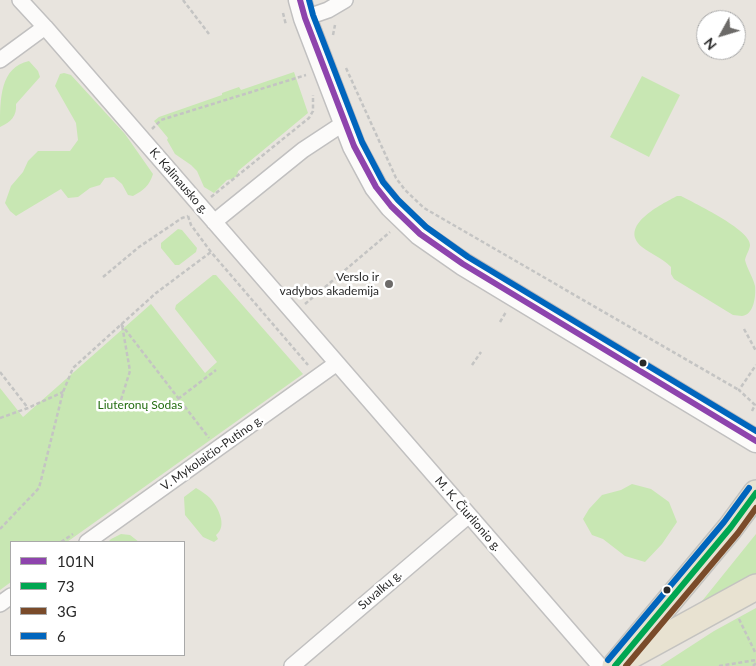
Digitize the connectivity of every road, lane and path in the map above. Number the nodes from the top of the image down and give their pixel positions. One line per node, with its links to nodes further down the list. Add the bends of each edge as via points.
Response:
1 (20, 0): 6 (street, K. Kalinausko g.)
2 (183, 0): 7 (path)
3 (345, 0): 4 (street, via 328,10)
4 (298, 11): 4 (path, via 288,7 283,11 283,17); 15 (main road)
5 (335, 25): 8 (path)
6 (45, 27): 9 (street); 16 (street, K. Kalinausko g.)
7 (209, 34)
8 (334, 40)
9 (0, 60)
10 (344, 62): 34 (path, via 396,178 424,208)
11 (302, 67): 12 (path)
12 (306, 76): 13 (path); 16 (path, via 161,120)
13 (308, 81)
14 (313, 94): 17 (path, via 310,118)
15 (344, 123): 19 (main road, via 376,187); 20 (street, via 304,150)
16 (142, 138): 17 (street, K. Kalinausko g.)
17 (199, 205): 18 (path); 20 (street, K. Kalinausko g.)
18 (188, 216): 21 (path, via 190,225); 22 (path, via 139,248)
19 (404, 220): 23 (path); 41 (main road, via 439,249)
20 (214, 222): 23 (street, K. Kalinausko g.)
21 (211, 252): 24 (path); 33 (path)
22 (103, 277)
23 (294, 313): 28 (street, K. Kalinausko g.)
24 (121, 324): 35 (path, via 74,368); 36 (path); 37 (path, via 130,371)
25 (744, 329): 26 (path)
26 (756, 351)
27 (481, 352): 29 (path)
28 (337, 363): 33 (street, V. Mykolaičio-Putino g.); 44 (street, M. K. Čiurlionio g.)
29 (472, 365)
30 (756, 365): 34 (path)
31 (216, 370): 36 (path)
32 (0, 372): 38 (path)
33 (319, 377): 42 (street, V. Mykolaičio-Putino g.)
34 (739, 390): 39 (path, via 755,405)
35 (63, 392): 38 (path); 45 (path, via 38,488)
36 (178, 399): 42 (path)
37 (119, 406)
38 (28, 408): 40 (path)
39 (752, 410)
40 (0, 418)
41 (756, 441)
42 (218, 449): 46 (street, V. Mykolaičio-Putino g.)
43 (756, 493): 51 (main road, via 725,534)
44 (469, 515): 51 (street, M. K. Čiurlionio g.); 52 (street, Suvalkų g.)
45 (0, 529)
46 (88, 541)
47 (756, 587): 48 (main road)
48 (731, 601): 49 (path); 51 (main road)
49 (756, 654)
50 (756, 662): 53 (path); 54 (path)
51 (611, 665)
52 (292, 666)
53 (720, 666)
54 (754, 666)

